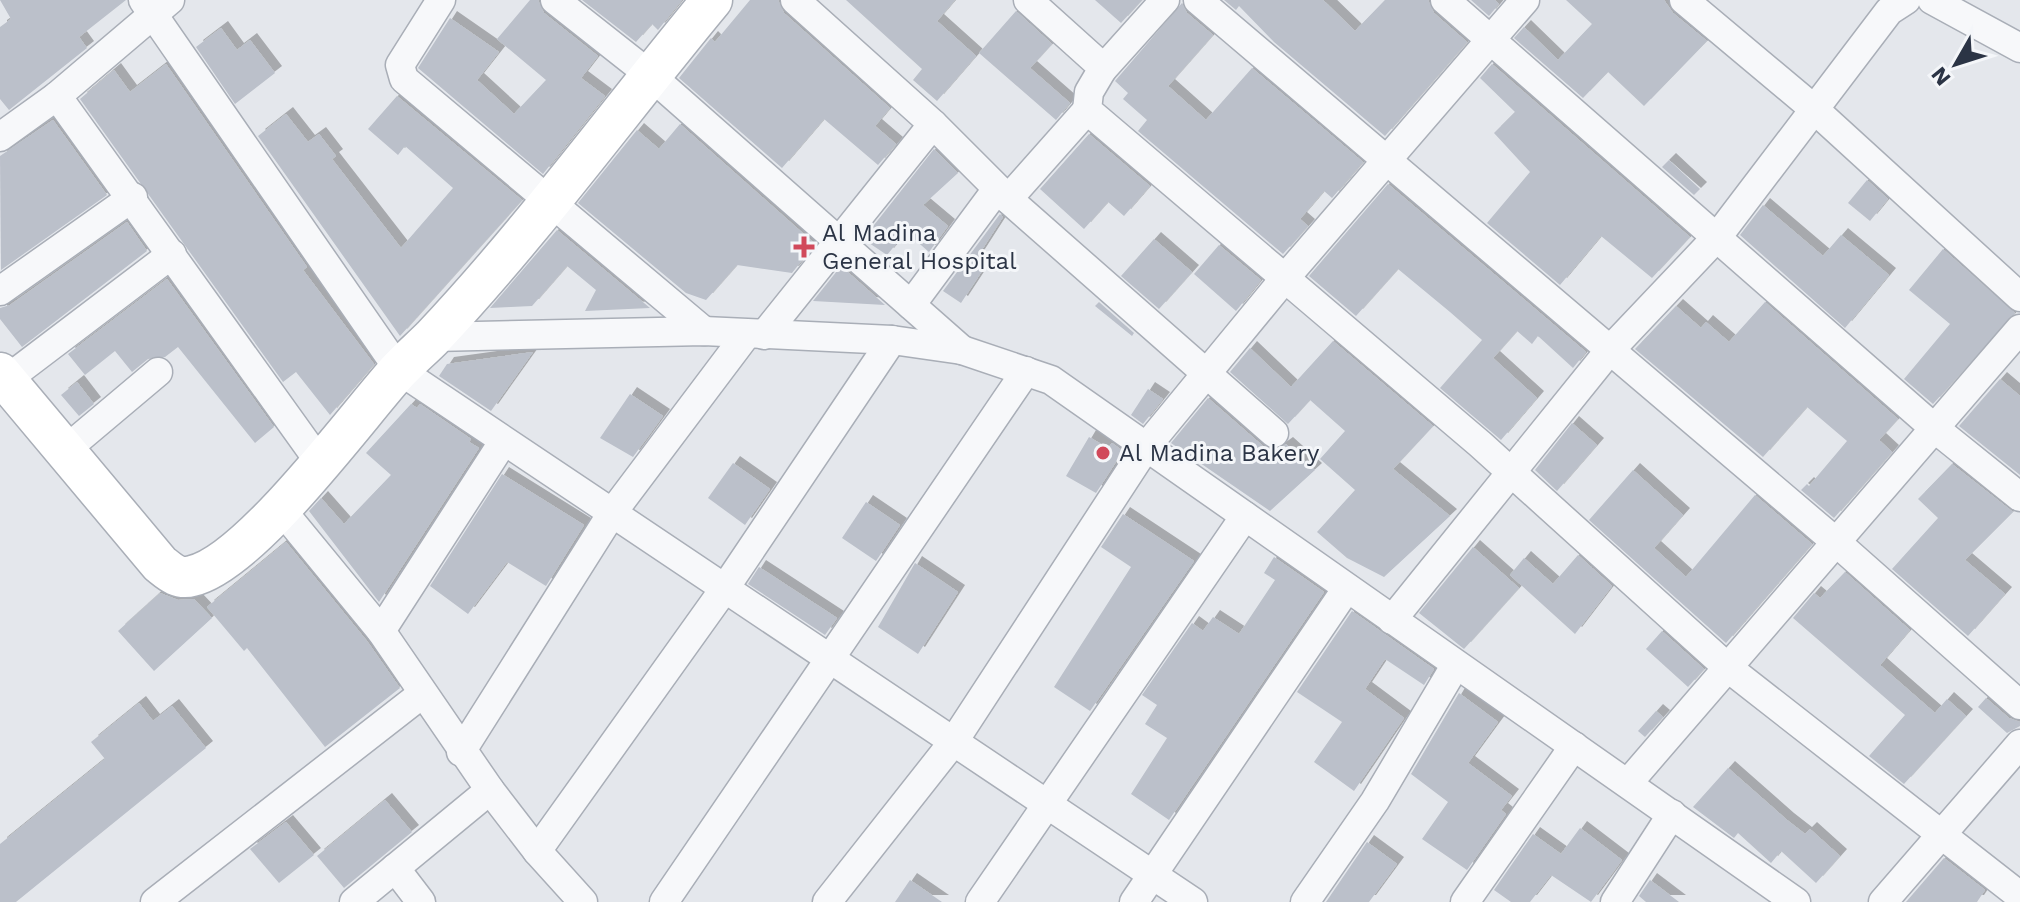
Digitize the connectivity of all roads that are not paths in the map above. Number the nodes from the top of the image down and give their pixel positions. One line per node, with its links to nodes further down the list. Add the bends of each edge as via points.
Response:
1 (441, 0): 27 (street, via 400,65 404,79)
2 (555, 0): 18 (street)
3 (712, 0): 18 (street)
4 (795, 0): 22 (street)
5 (1028, 0): 17 (street)
6 (1165, 0): 17 (street)
7 (1198, 0): 24 (street)
8 (1445, 0): 15 (street)
9 (1525, 0): 15 (street)
10 (1684, 0): 20 (street)
11 (1906, 0): 20 (street, via 1889,11)
12 (1932, 0): 14 (street)
13 (155, 4): 19 (street); 42 (street)
14 (1969, 7): 16 (street)
15 (1491, 40): 24 (street); 28 (street)
16 (2020, 48)
17 (1102, 70): 21 (street, via 1089,92)
18 (650, 75): 27 (street); 29 (street)
19 (57, 96): 23 (street); 26 (street)
20 (1814, 109): 28 (street); 33 (street)
21 (1087, 110): 25 (street); 31 (street)
22 (933, 124): 25 (street); 29 (street)
23 (3, 127)
24 (1388, 158): 31 (street); 41 (street)
25 (1003, 194): 34 (street); 45 (street)
26 (133, 197): 30 (street); 32 (street)
27 (550, 201): 36 (street); 38 (street)
28 (1718, 236): 41 (street); 47 (street)
29 (838, 240): 34 (street); 37 (street)
30 (172, 254): 46 (street); 52 (street)
31 (1285, 278): 45 (street); 53 (street)
32 (0, 291)
33 (2020, 297)
34 (911, 305): 40 (street)
35 (2020, 329): 47 (street)
36 (704, 331): 37 (street); 38 (street)
37 (755, 335): 39 (street); 56 (street)
38 (433, 337): 42 (street)
39 (892, 340): 40 (street); 59 (street)
40 (962, 350): 43 (street)
41 (1609, 351): 53 (street); 58 (street)
42 (399, 370): 49 (street); 52 (street)
43 (1026, 371): 50 (street, via 1051,380); 63 (street)
44 (158, 372): 51 (street)
45 (1206, 374): 48 (street); 50 (street)
46 (3, 377): 51 (street)
47 (1933, 427): 54 (street); 58 (street)
48 (1274, 433)
49 (503, 442): 56 (street); 62 (street)
50 (1146, 447): 57 (street); 68 (street)
51 (63, 452): 55 (street, via 160,564 179,577 215,566)
52 (321, 464): 55 (street)
53 (1510, 471): 61 (street); 65 (street)
54 (2020, 497)
55 (280, 508): 62 (street)
56 (612, 513): 59 (street); 71 (street)
57 (1245, 516): 60 (street); 74 (street)
58 (1836, 542): 65 (street); 67 (street)
59 (725, 588): 63 (street); 77 (street)
60 (1347, 588): 61 (street); 79 (street)
61 (1392, 620): 64 (street)
62 (381, 631): 66 (street)
63 (831, 659): 68 (street); 86 (street)
64 (1455, 666): 70 (street); 91 (street, via 1375,801)
65 (1727, 667): 72 (street); 76 (street)
66 (422, 694): 71 (street); 82 (street)
67 (2020, 705)
68 (954, 741): 74 (street); 87 (street)
69 (2020, 744): 76 (street)
70 (1574, 746): 72 (street); 92 (street)
71 (461, 752): 73 (street)
72 (1628, 783): 75 (street)
73 (490, 790): 77 (street); 78 (street)
74 (1048, 805): 79 (street); 88 (street)
75 (1672, 814): 81 (street); 93 (street)
76 (1940, 835): 80 (street); 94 (street)
77 (537, 851): 85 (street)
78 (395, 868): 83 (street); 84 (street)
79 (1154, 876): 89 (street); 90 (street)
80 (2020, 896)
81 (1792, 901)
82 (155, 902)
83 (354, 902)
84 (421, 902)
85 (583, 902)
86 (664, 902)
87 (827, 902)
88 (980, 902)
89 (1134, 902)
90 (1193, 902)
91 (1305, 902)
92 (1465, 902)
93 (1615, 902)
94 (1883, 902)

